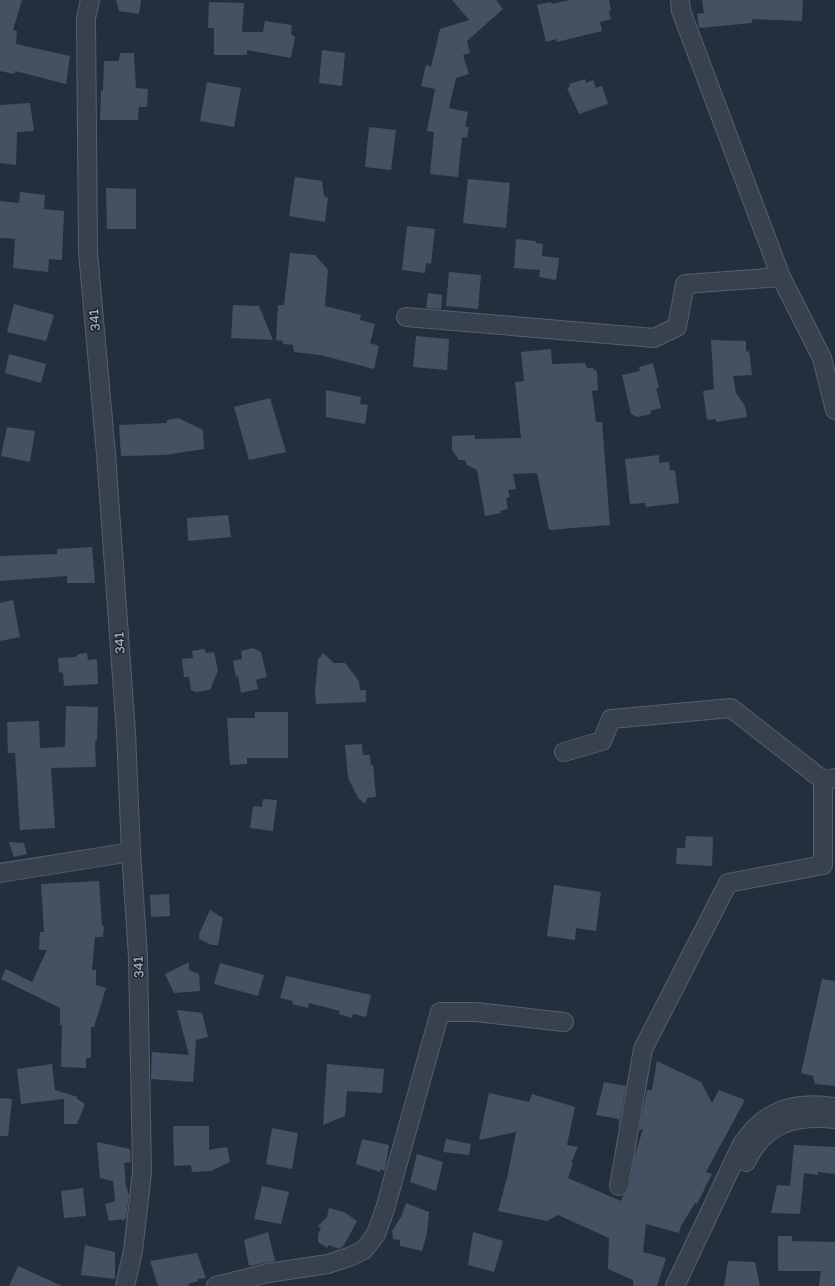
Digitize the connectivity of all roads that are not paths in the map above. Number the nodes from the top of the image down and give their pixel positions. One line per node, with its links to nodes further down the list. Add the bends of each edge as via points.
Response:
1 (90, 0): 8 (street, 341, via 86,18 88,252 106,454)
2 (680, 0): 3 (street, via 681,11)
3 (782, 277): 4 (street, via 685,284 677,327 654,338); 5 (street, via 822,358)
4 (406, 317)
5 (835, 410)
6 (564, 752): 7 (street, via 602,741 611,719 732,708)
7 (829, 779): 13 (street, via 822,865 728,883 643,1050)
8 (131, 852): 9 (street); 14 (street, 341, via 138,957 142,1172 133,1251)
9 (0, 873)
10 (564, 1022): 15 (street, via 476,1012 440,1012 385,1209 376,1234 364,1250 328,1264 268,1273)
11 (835, 1107): 16 (street, via 816,1105 774,1113 749,1133)
12 (835, 1119): 17 (street, via 818,1117 792,1121 778,1126 757,1143)
13 (619, 1186)
14 (125, 1286)
15 (216, 1286)
16 (675, 1286)
17 (688, 1286)

